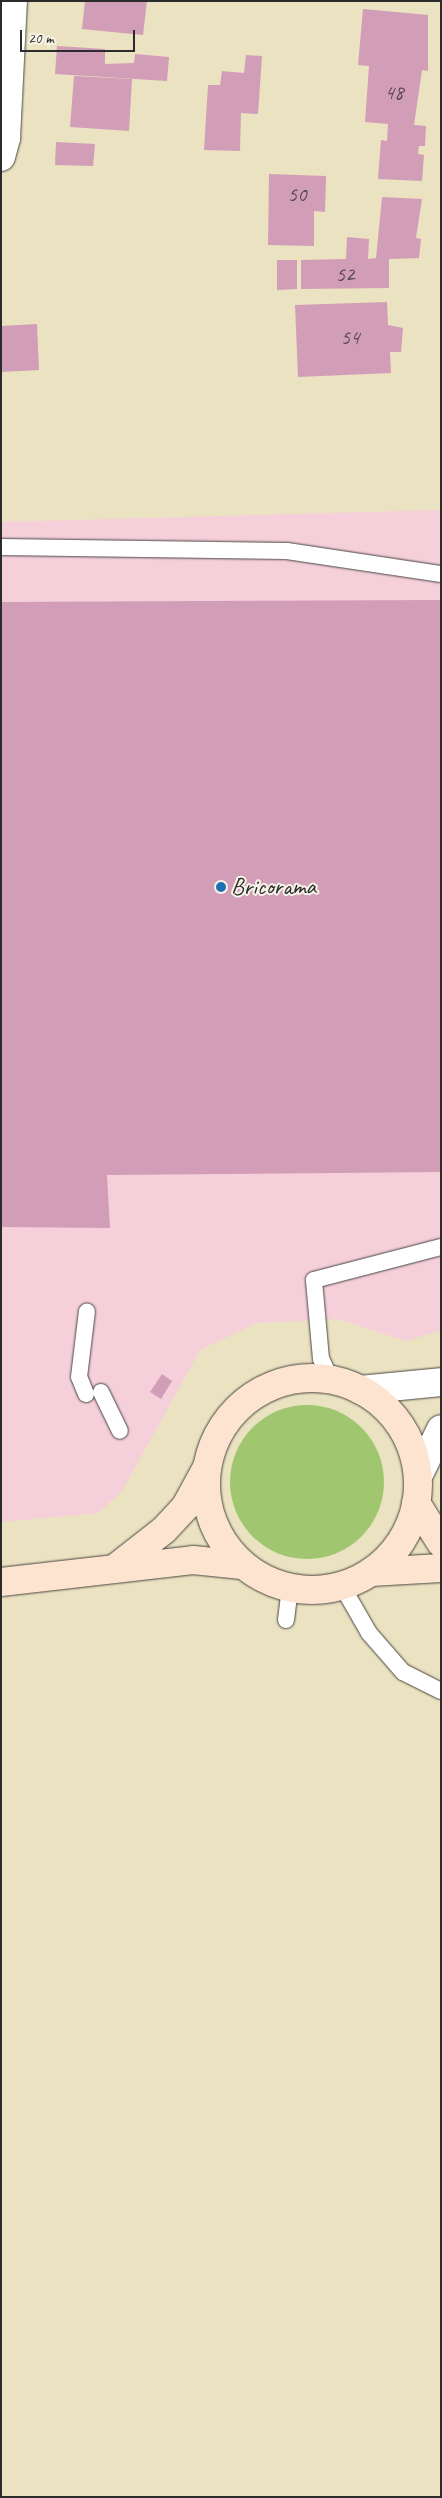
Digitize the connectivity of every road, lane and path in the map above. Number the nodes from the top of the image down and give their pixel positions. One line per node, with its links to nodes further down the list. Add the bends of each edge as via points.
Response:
1 (13, 1): 2 (street, via 6,138)
2 (1, 157)
3 (1, 547): 4 (lane, via 288,551)
4 (441, 574)
5 (441, 1247): 7 (lane, via 314,1280 321,1359)
6 (86, 1311): 11 (lane, via 79,1377)
7 (331, 1380): 9 (main road); 12 (main road, via 299,1379 258,1393 226,1422)
8 (441, 1382): 9 (street)
9 (360, 1390): 13 (main road, via 395,1419 411,1446)
10 (441, 1429): 13 (street)
11 (120, 1430)
12 (207, 1466): 16 (main road, via 206,1493 212,1520 224,1544); 17 (main road, via 186,1506 164,1530)
13 (418, 1476): 14 (main road)
14 (416, 1503): 15 (main road); 19 (main road, via 405,1536)
15 (441, 1543)
16 (242, 1564): 17 (main road, via 194,1560); 22 (main road, via 264,1580)
17 (118, 1566): 20 (main road, via 42,1580)
18 (441, 1568): 19 (main road)
19 (371, 1572): 21 (main road)
20 (1, 1582)
21 (342, 1586): 22 (main road); 24 (lane, via 369,1632 403,1672)
22 (290, 1588): 23 (lane)
23 (286, 1620)
24 (441, 1690)

